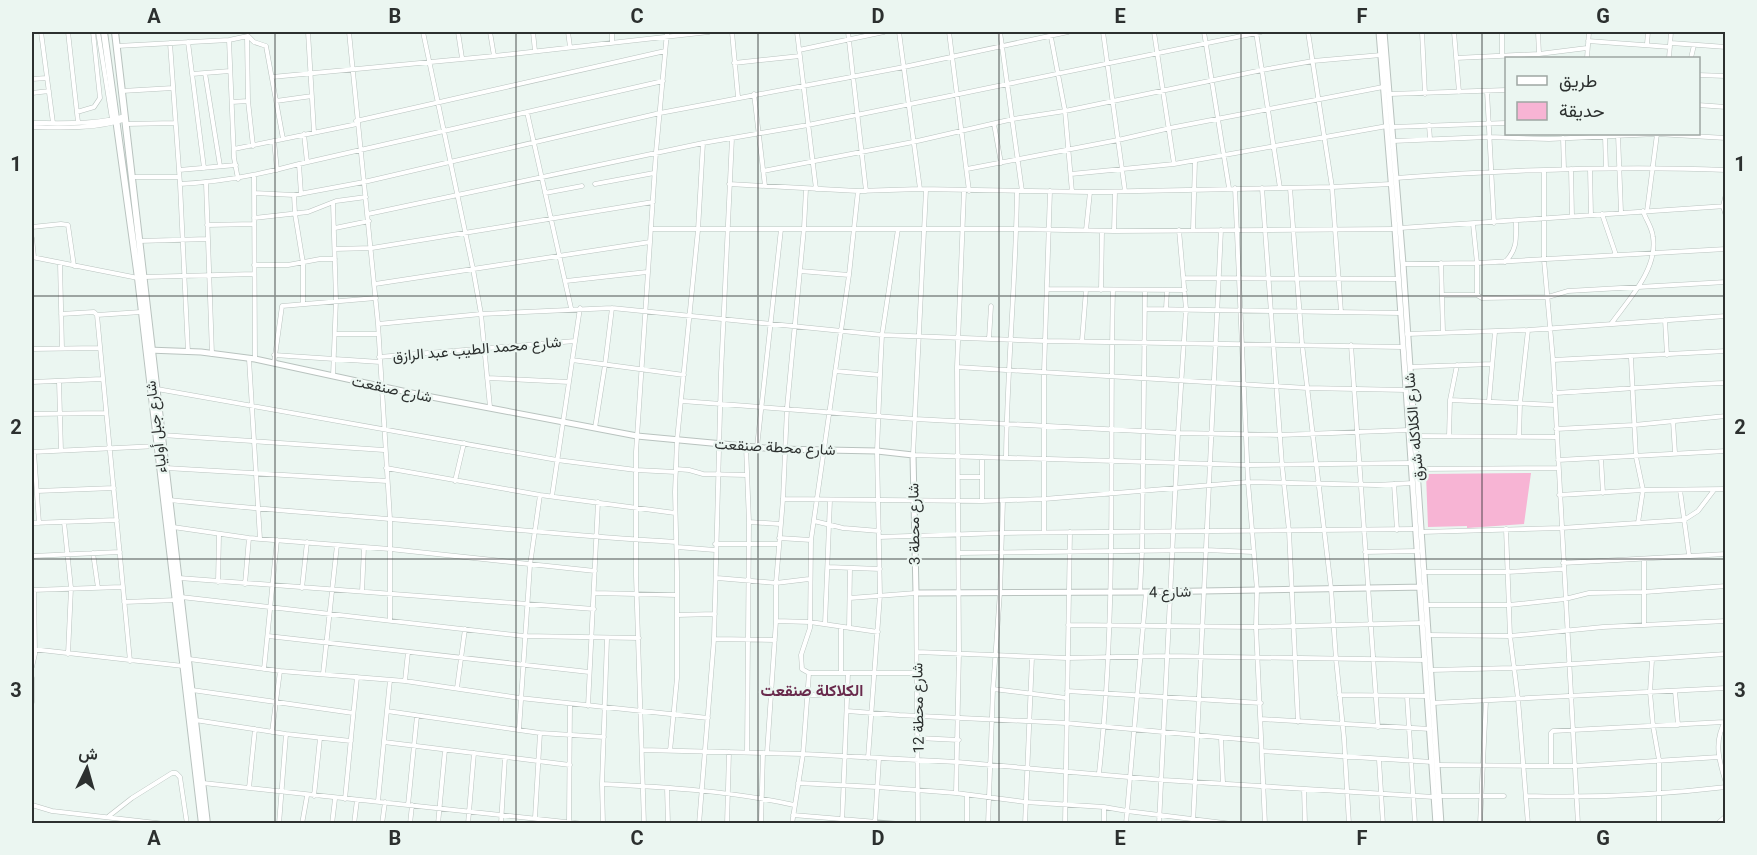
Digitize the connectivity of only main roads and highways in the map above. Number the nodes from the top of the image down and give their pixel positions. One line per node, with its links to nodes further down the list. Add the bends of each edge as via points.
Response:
1 (104, 32): 3 (main road, شارع جبل أولياء)
2 (115, 32): 3 (main road, شارع جبل أولياء)
3 (141, 277): 4 (main road, شارع جبل أولياء); 4 (main road, شارع جبل أولياء)
4 (149, 350): 5 (main road, شارع جبل أولياء); 5 (main road, شارع جبل أولياء, via 157,389)
5 (179, 598): 6 (main road, شارع جبل أولياء)
6 (187, 663): 7 (main road, شارع جبل أولياء); 7 (main road, شارع جبل أولياء)
7 (207, 823)

